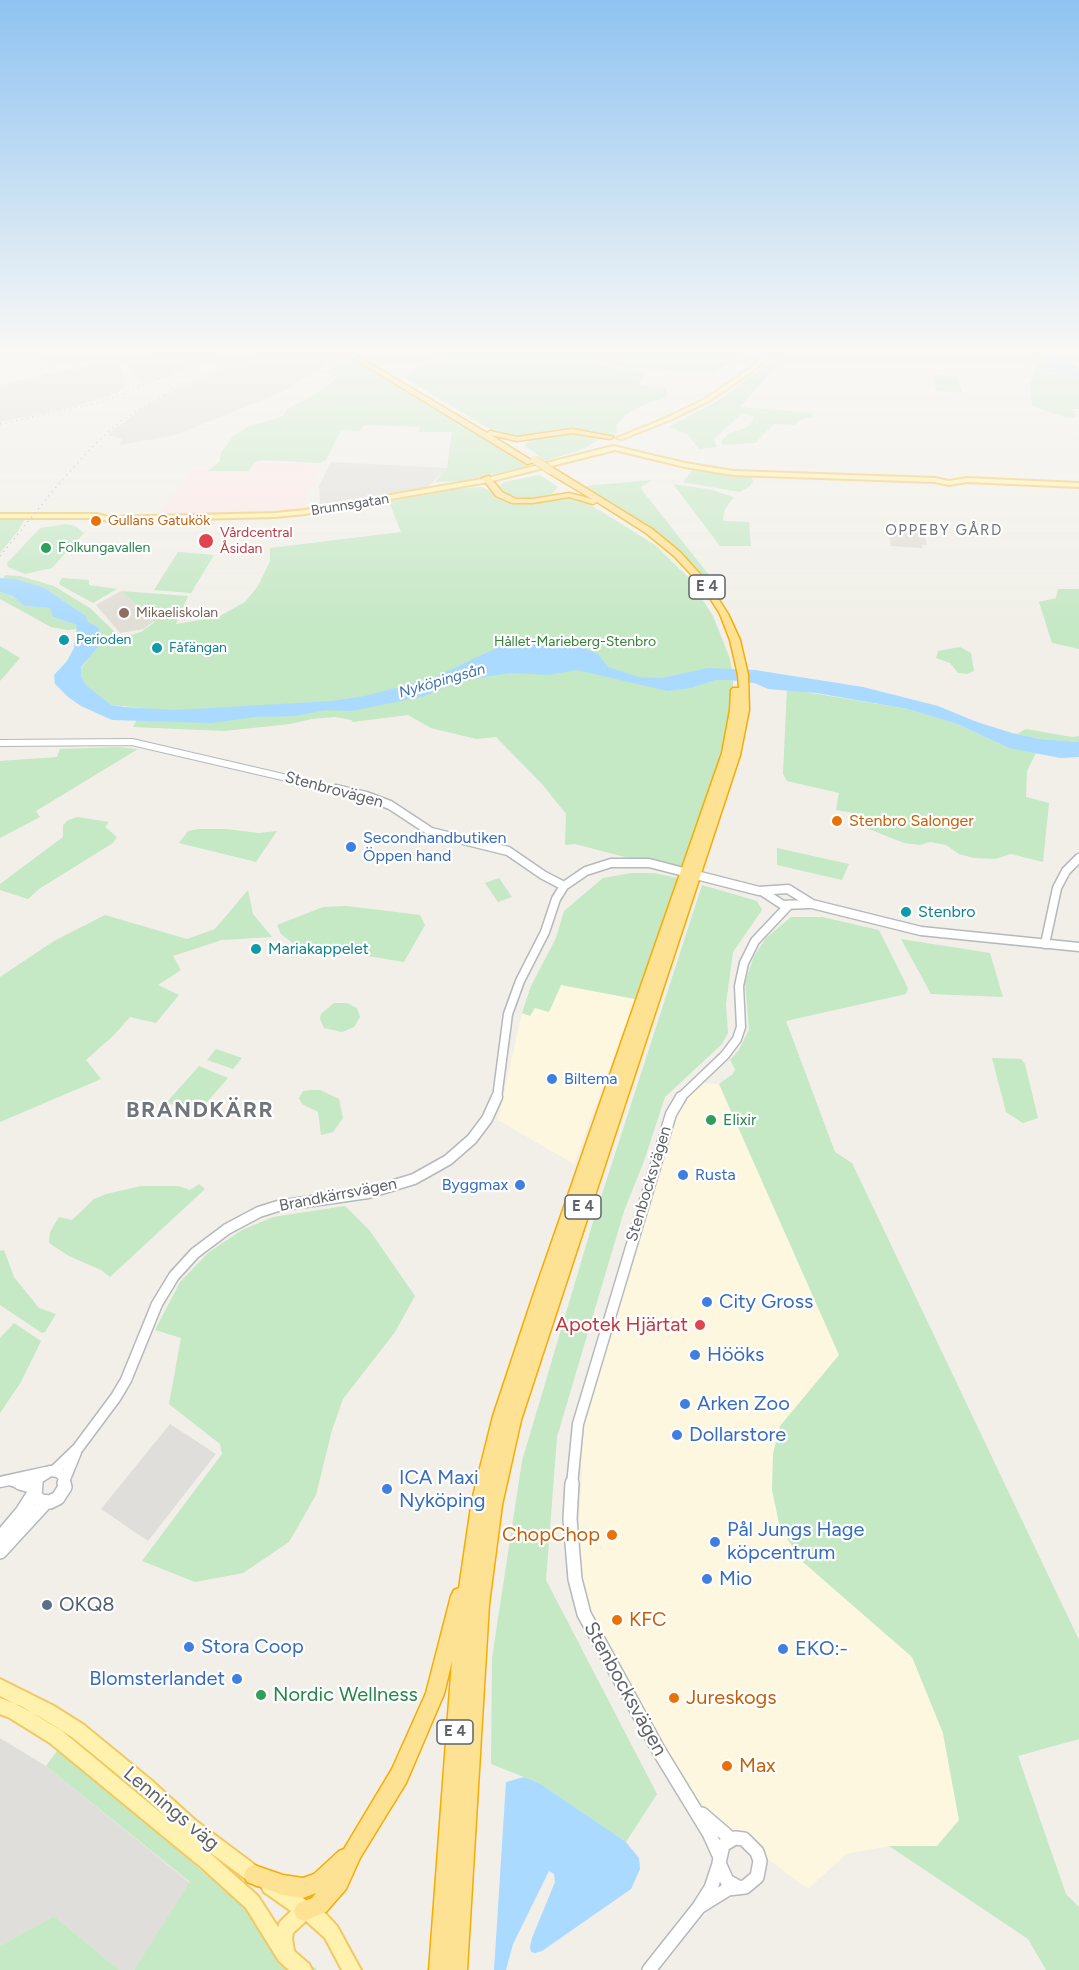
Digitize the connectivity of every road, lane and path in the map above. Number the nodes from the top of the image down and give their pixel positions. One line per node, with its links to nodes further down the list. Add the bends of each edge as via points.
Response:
1 (503, 443): 9 (highway, E 4)
2 (506, 443): 8 (highway, E 4)
3 (521, 443): 8 (highway)
4 (598, 443): 11 (main road, Brunnsgatan, via 565,457)
5 (608, 443): 7 (main road)
6 (626, 443): 7 (main road, Brunnsgatan); 12 (main road, via 681,461 726,470)
7 (614, 448): 11 (main road, Brunnsgatan); 12 (main road, via 733,472)
8 (524, 454): 9 (highway, E 4)
9 (533, 461): 10 (highway, E 4, bridge)
10 (549, 472): 14 (highway, via 562,488); 15 (highway, E 4); 17 (highway, E 4, via 639,524 677,554 706,586 724,614 735,640)
11 (487, 479): 14 (highway, via 507,499 528,502); 16 (main road, Brunnsgatan, via 315,510 261,515)
12 (941, 479): 13 (main road, via 949,483 955,479)
13 (1079, 484)
14 (550, 498): 15 (highway, via 575,496)
15 (605, 507): 17 (highway, E 4, via 650,538 691,577 716,615)
16 (0, 515)
17 (736, 660): 18 (highway, E 4)
18 (740, 688): 36 (highway, E 4, via 727,753 504,1405); 53 (highway, E 4, via 744,710 735,755 545,1320 513,1420 494,1505 480,1604)
19 (0, 743): 23 (street, Stenbrovägen, via 132,742 366,796 390,805 431,832 508,851)
20 (1079, 858): 28 (street, via 1057,888)
21 (680, 871): 23 (street, via 641,862 611,863 582,873)
22 (700, 876): 24 (street)
23 (564, 886): 30 (street, Brandkärrsvägen, via 513,998 497,1100 472,1139 448,1160 414,1179 368,1193 259,1212 195,1253 161,1297 126,1380)
24 (759, 891): 25 (street)
25 (775, 897): 26 (street); 26 (street, via 788,889); 27 (street, Stenbocksvägen)
26 (793, 902): 27 (street, Stenbocksvägen); 28 (street, via 921,931)
27 (773, 920): 41 (street, Stenbocksvägen, via 755,941 744,963 737,1039 682,1094 671,1114 578,1424 572,1478 570,1519 581,1605 592,1632)
28 (1045, 944): 29 (street)
29 (1079, 947)
30 (78, 1448): 31 (street, Brandkärrsvägen); 32 (street, Brandkärrsvägen)
31 (50, 1472): 32 (street, via 61,1473); 33 (street); 34 (street, via 39,1478)
32 (65, 1479): 35 (street, via 61,1494)
33 (4, 1481): 34 (street)
34 (34, 1490): 35 (street, via 38,1500); 37 (street)
35 (45, 1502): 38 (street)
36 (475, 1530): 43 (highway, via 431,1705 399,1776); 52 (highway, E 4, via 459,1680)
37 (0, 1538)
38 (0, 1552)
39 (0, 1688): 45 (main road, Lennings väg, via 78,1731 189,1826)
40 (0, 1706): 49 (main road, Lennings väg, via 56,1737 208,1862 252,1902)
41 (695, 1809): 42 (street, Stenbocksvägen); 44 (street, Stenbocksvägen)
42 (731, 1839): 44 (street, via 723,1845); 46 (street, via 751,1844 760,1861 760,1870 752,1883)
43 (353, 1851): 45 (highway, via 320,1882 303,1888); 48 (highway, via 328,1898)
44 (719, 1859): 46 (street, via 727,1881); 47 (street, via 713,1882)
45 (254, 1875): 48 (main road, Lennings väg)
46 (738, 1887): 47 (street)
47 (699, 1907): 54 (street)
48 (304, 1911): 49 (main road, via 286,1928); 51 (main road, Lennings väg, via 319,1919)
49 (285, 1955): 50 (main road, Lennings väg)
50 (303, 1970)
51 (352, 1970)
52 (439, 1970)
53 (457, 1970)
54 (649, 1970)

